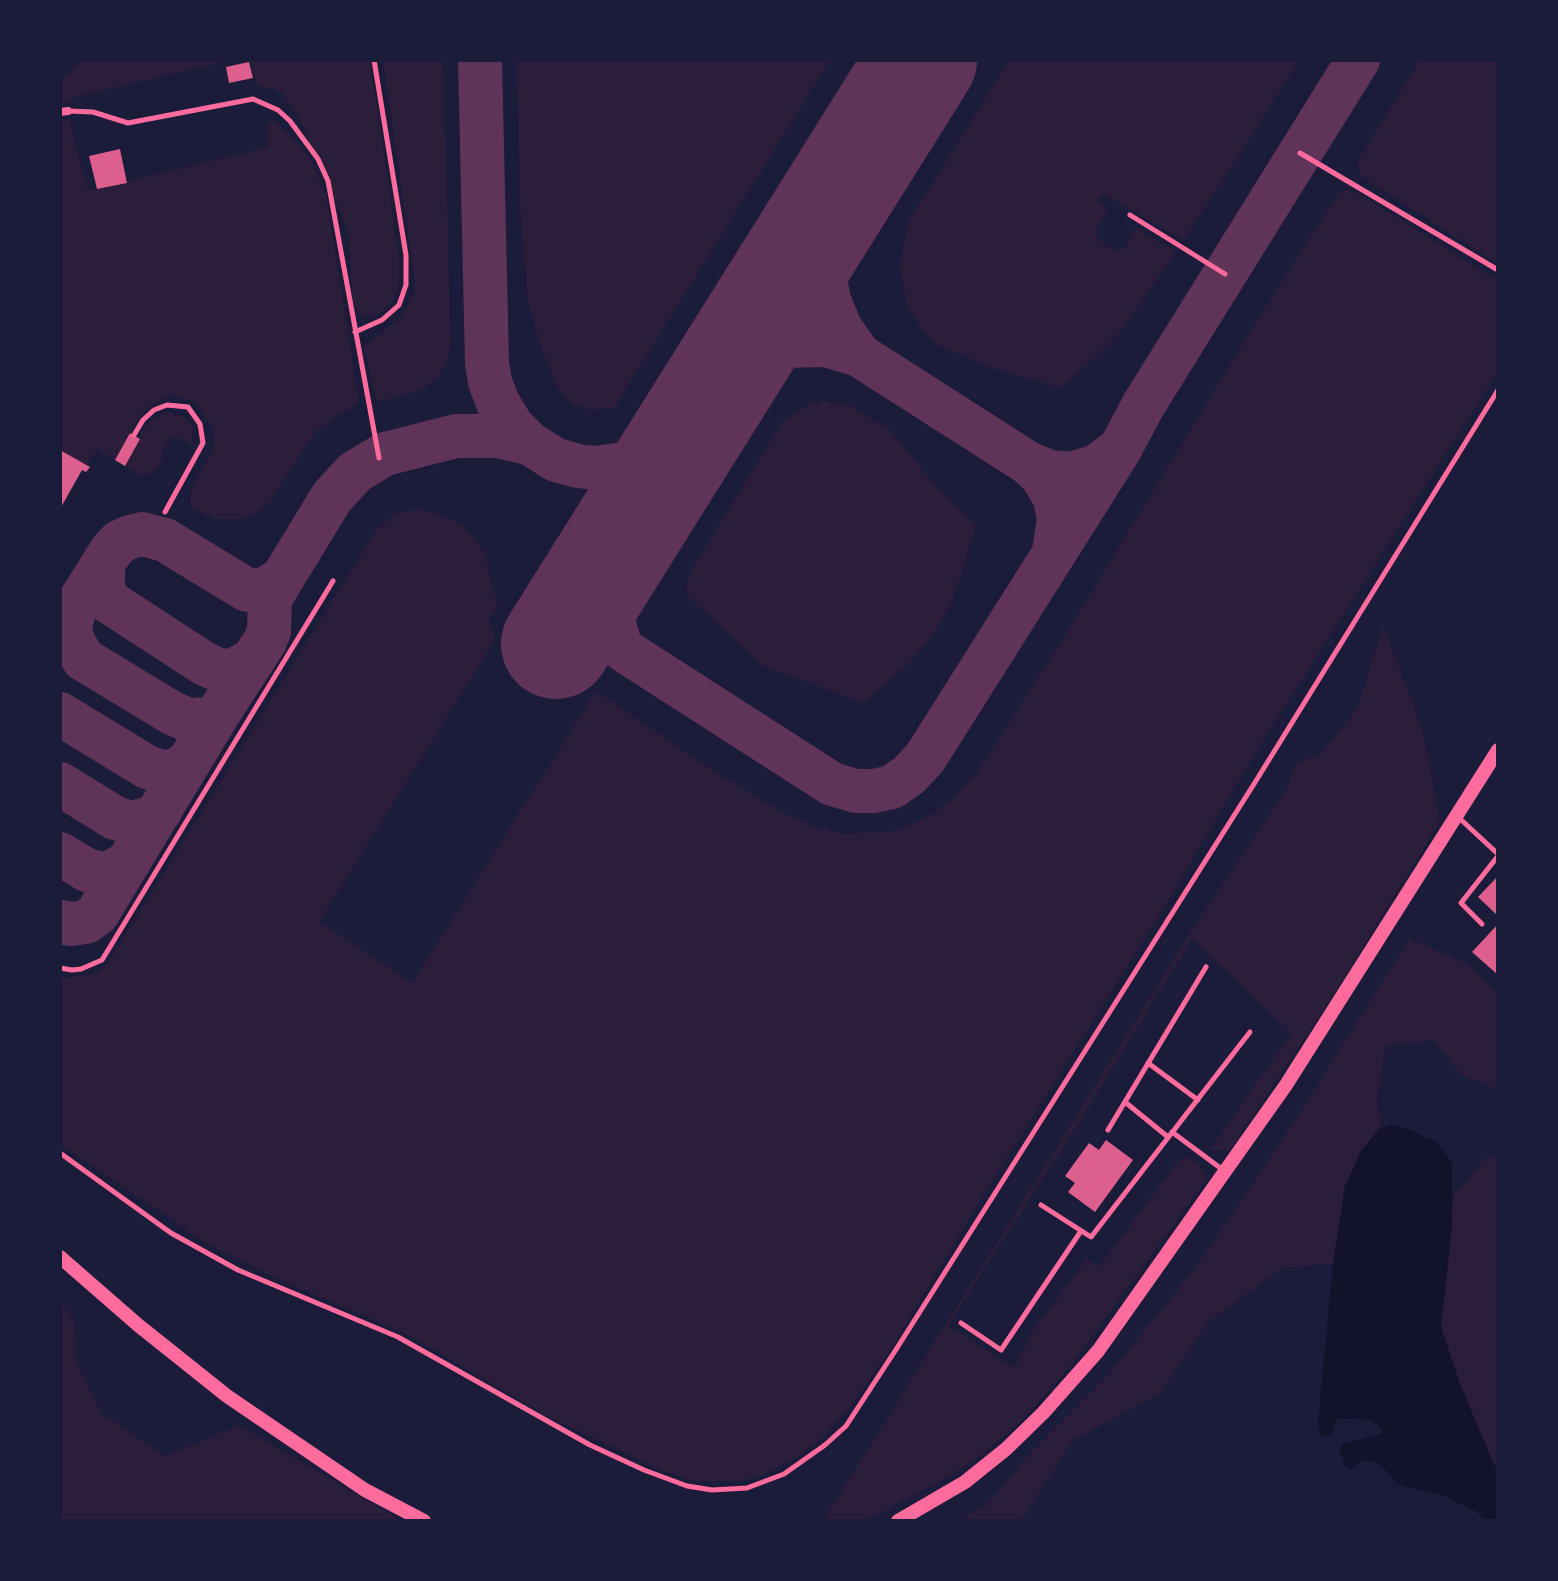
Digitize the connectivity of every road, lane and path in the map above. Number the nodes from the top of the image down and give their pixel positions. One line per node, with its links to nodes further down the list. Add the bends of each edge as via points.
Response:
1 (374, 60): 7 (lane, via 406,255 406,285 399,305)
2 (64, 111): 7 (lane, via 93,112 128,123 253,99 278,110 304,138 328,181)
3 (1300, 153): 5 (lane)
4 (1130, 215): 6 (lane)
5 (1498, 270)
6 (1225, 274)
7 (355, 332): 10 (lane)
8 (1498, 390): 25 (lane, via 889,1361 846,1426 784,1474 747,1488 712,1490 644,1470 398,1337 238,1270 171,1233)
9 (134, 435): 11 (lane, via 143,420 167,405 188,407 200,424 203,443)
10 (379, 458)
11 (165, 512)
12 (333, 581): 18 (lane, via 102,960 81,969)
13 (1498, 750): 14 (main road)
14 (1457, 815): 15 (lane); 26 (main road, via 1331,1018)
15 (1498, 855): 16 (lane, via 1461,903)
16 (1482, 924)
17 (1206, 967): 20 (lane)
18 (60, 968)
19 (1250, 1032): 21 (lane)
20 (1148, 1063): 21 (lane); 22 (lane)
21 (1198, 1100): 24 (lane)
22 (1125, 1102): 23 (lane); 24 (lane)
23 (1108, 1130)
24 (1170, 1135): 26 (lane); 28 (lane, via 1091,1237)
25 (60, 1153)
26 (1225, 1172): 32 (main road, via 1098,1351 1043,1413 965,1482)
27 (1041, 1205): 28 (lane)
28 (1081, 1231): 30 (lane, via 1001,1350)
29 (60, 1257): 31 (main road, via 227,1396 365,1490)
30 (961, 1323)
31 (424, 1521)
32 (898, 1521)

